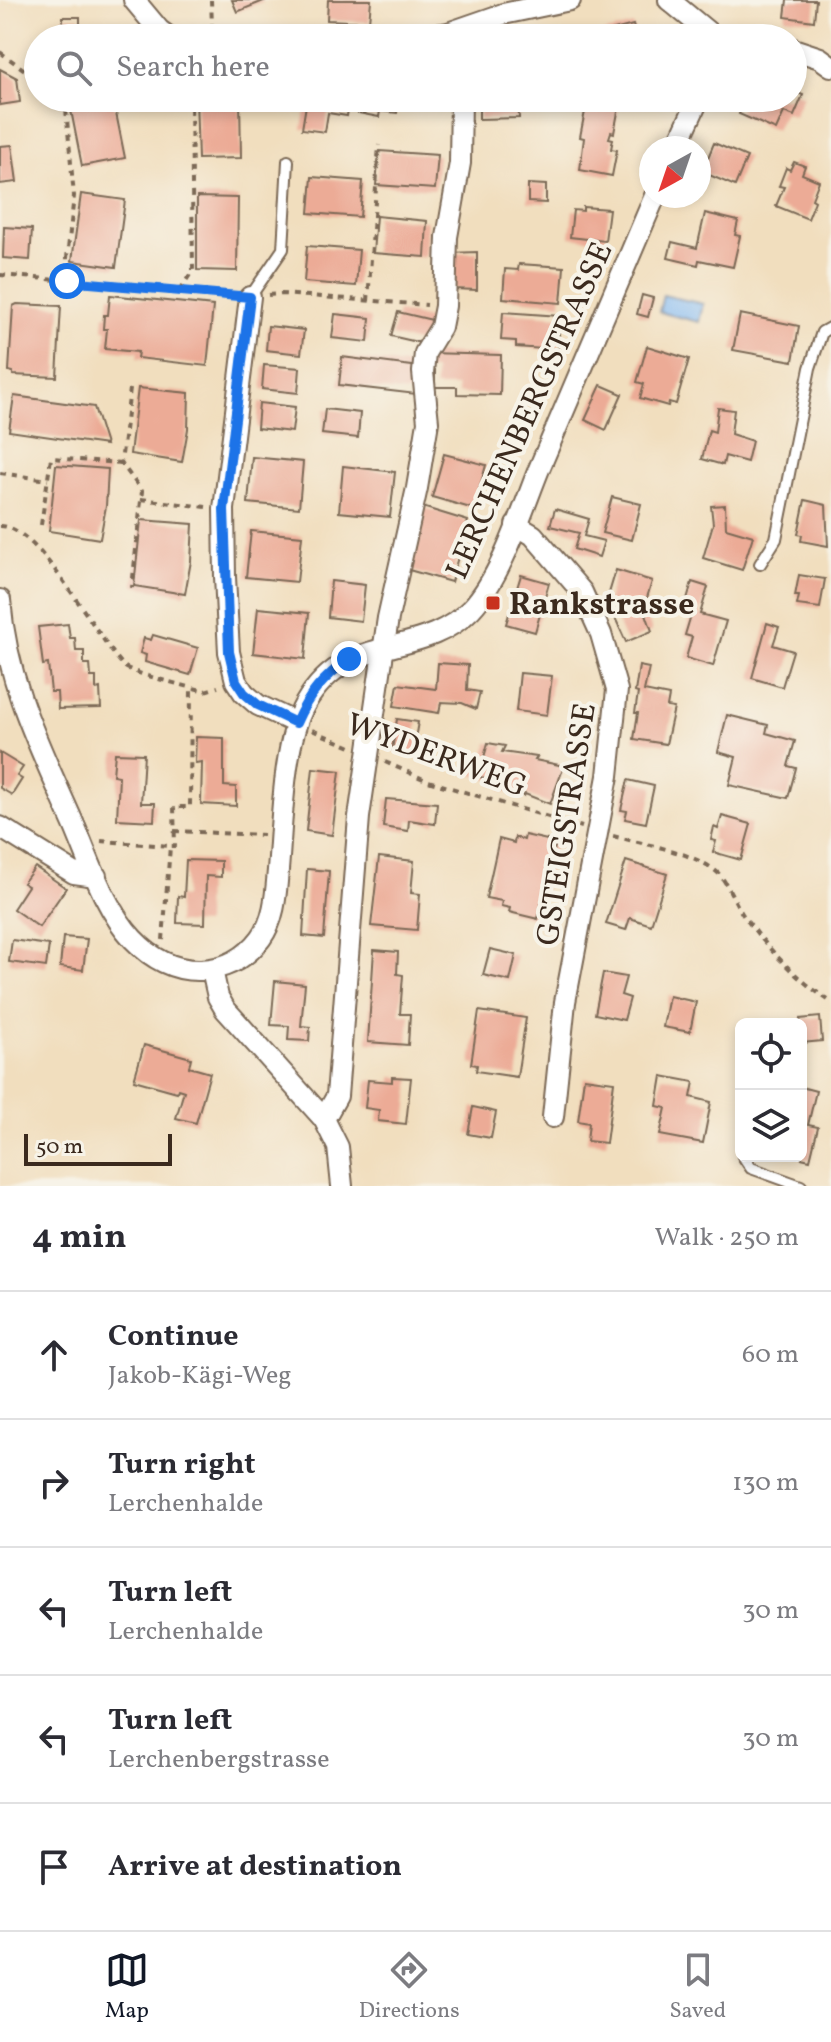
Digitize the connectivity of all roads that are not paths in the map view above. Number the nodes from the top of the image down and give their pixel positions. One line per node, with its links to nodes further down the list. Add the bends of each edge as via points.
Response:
1 (134, 0): 4 (street)
2 (570, 0): 5 (street)
3 (669, 0): 6 (street)
4 (156, 24)
5 (477, 24)
6 (698, 24)
7 (807, 54): 8 (street)
8 (831, 66)
9 (461, 112): 19 (street, via 445,306 441,327 425,353 428,422)
10 (693, 112): 11 (street)
11 (682, 136)
12 (288, 161): 14 (lane, via 283,249)
13 (650, 208): 16 (street, LERCHENBERGSTRASSE)
14 (250, 297): 20 (street, via 224,509 229,652 244,693)
15 (831, 327): 17 (lane, via 822,332 810,368 776,539)
16 (516, 525): 19 (street, LERCHENBERGSTRASSE, via 491,582 464,615 431,637); 24 (street, GSTEIGSTRASSE, via 533,535 582,592 617,690 608,776 565,1002)
17 (760, 564)
18 (0, 600): 22 (street, via 12,676)
19 (385, 647): 20 (street, LERCHENBERGSTRASSE, via 333,670); 25 (street, via 359,817 337,1096)
20 (296, 723): 23 (street, LERCHENBERGSTRASSE, via 276,899 265,932 239,960)
21 (0, 827): 22 (street, via 74,873)
22 (96, 876): 23 (street, via 133,940 161,962)
23 (212, 970): 25 (street, via 225,1009)
24 (553, 1117)
25 (324, 1119): 27 (street, via 338,1147)
26 (747, 1162): 28 (lane)
27 (342, 1186)
28 (801, 1186)

